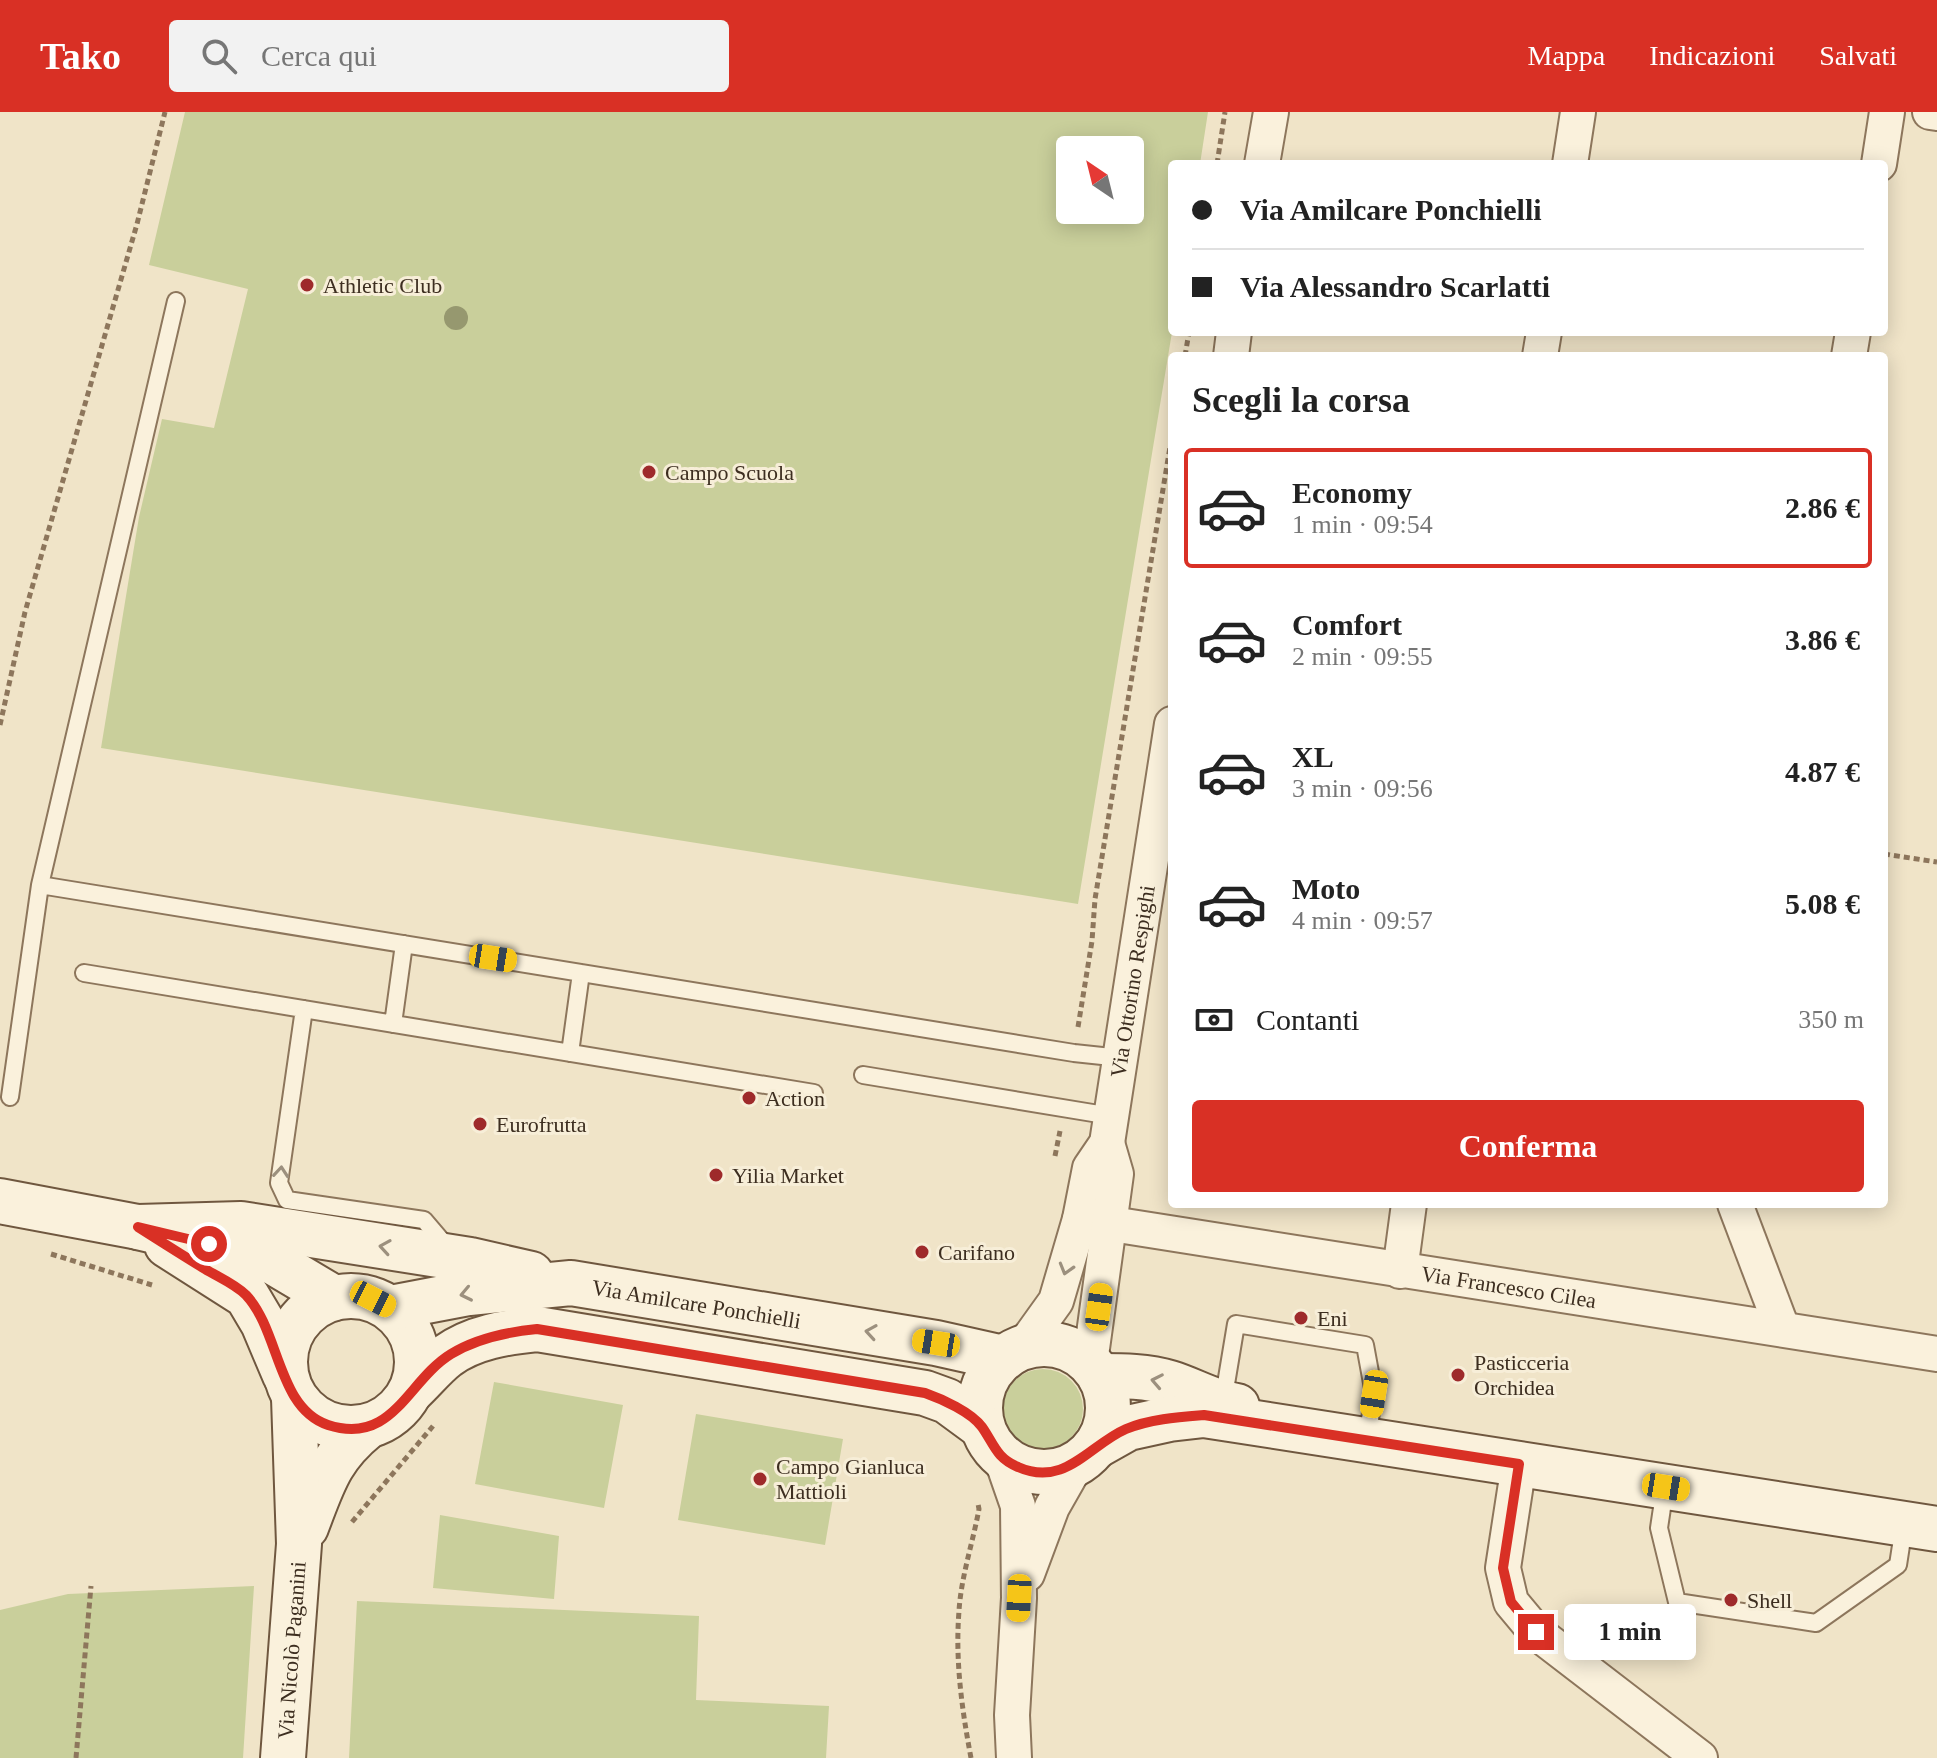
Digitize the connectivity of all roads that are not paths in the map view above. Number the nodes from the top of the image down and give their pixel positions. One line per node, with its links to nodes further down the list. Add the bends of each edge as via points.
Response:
1 (1271, 112): 6 (street)
2 (1578, 112): 7 (street)
3 (1887, 112): 8 (street)
4 (1930, 112): 5 (street)
5 (1937, 113)
6 (1263, 160)
7 (1571, 160)
8 (1880, 160)
9 (176, 301): 11 (lane)
10 (1168, 750): 18 (street, Via Ottorino Respighi)
11 (40, 885): 12 (lane); 21 (lane)
12 (404, 944): 14 (lane); 16 (lane)
13 (84, 973): 15 (lane)
14 (581, 973): 17 (lane); 18 (lane)
15 (304, 1009): 16 (lane); 28 (lane, one-way to 15, via 424,1220 287,1200 279,1183)
16 (393, 1024): 17 (lane)
17 (570, 1053): 20 (lane)
18 (1121, 1058): 22 (street, Via Ottorino Respighi)
19 (863, 1075): 22 (lane)
20 (814, 1093)
21 (10, 1097)
22 (1109, 1130): 26 (street, Via Ottorino Respighi, via 1090,1168)
23 (0, 1201): 27 (main road, Via Amilcare Ponchielli)
24 (1408, 1208): 29 (street)
25 (1737, 1208): 33 (street)
26 (1096, 1221): 29 (street, Via Francesco Cilea); 34 (street, Via Ottorino Respighi, one-way to 34, via 1056,1301); 36 (street, Via Ottorino Respighi)
27 (138, 1227): 28 (main road, one-way to 27, via 241,1224); 31 (main road, Via Amilcare Ponchielli, via 275,1263); 37 (main road, Via Amilcare Ponchielli, via 247,1296)
28 (456, 1258): 30 (main road)
29 (1400, 1271): 33 (street, Via Francesco Cilea)
30 (571, 1283): 32 (main road, Via Amilcare Ponchielli, one-way to 32, via 484,1290); 34 (main road, Via Amilcare Ponchielli, one-way to 30)
31 (334, 1298): 32 (main road, Via Amilcare Ponchielli, via 363,1298); 37 (main road, via 315,1306 295,1327 284,1355)
32 (390, 1308): 39 (main road, via 407,1325 416,1346)
33 (1782, 1328): 35 (street, Via Francesco Cilea)
34 (1013, 1352): 36 (main road, Via Amilcare Ponchielli, via 1041,1344 1059,1346 1076,1352); 42 (main road, via 990,1372 982,1389 979,1407)
35 (1937, 1354)
36 (1095, 1370): 38 (main road, Via Amilcare Ponchielli, one-way to 36, via 1169,1382); 43 (main road, via 1108,1411 1105,1429)
37 (290, 1386): 40 (main road, Via Amilcare Ponchielli, via 308,1414 325,1424); 47 (main road, Via Nicolò Paganini)
38 (1223, 1404): 41 (main road, Via Amilcare Ponchielli, via 1266,1410); 41 (lane, via 1236,1324 1365,1345 1374,1394)
39 (423, 1407): 40 (main road, Via Amilcare Ponchielli, via 400,1407); 42 (main road, Via Amilcare Ponchielli, via 449,1355 494,1336 537,1329 925,1393 947,1401)
40 (367, 1427): 47 (main road, Via Nicolò Paganini, via 328,1469)
41 (1366, 1440): 43 (main road, Via Amilcare Ponchielli, via 1204,1415 1128,1428); 44 (main road, Via Amilcare Ponchielli)
42 (991, 1442): 43 (main road, Via Amilcare Ponchielli, via 1019,1468 1038,1472 1059,1471); 48 (street, via 1018,1506)
43 (1087, 1454): 48 (street, via 1052,1507)
44 (1519, 1464): 45 (main road, Via Amilcare Ponchielli); 51 (street, via 1503,1568 1511,1602 1536,1632)
45 (1666, 1487): 46 (main road, Via Amilcare Ponchielli); 46 (lane, via 1659,1528 1677,1602 1816,1623 1898,1565)
46 (1921, 1526)
47 (299, 1544): 49 (main road, Via Nicolò Paganini)
48 (1019, 1598): 50 (street)
49 (283, 1758)
50 (1014, 1758)
51 (1700, 1758)

